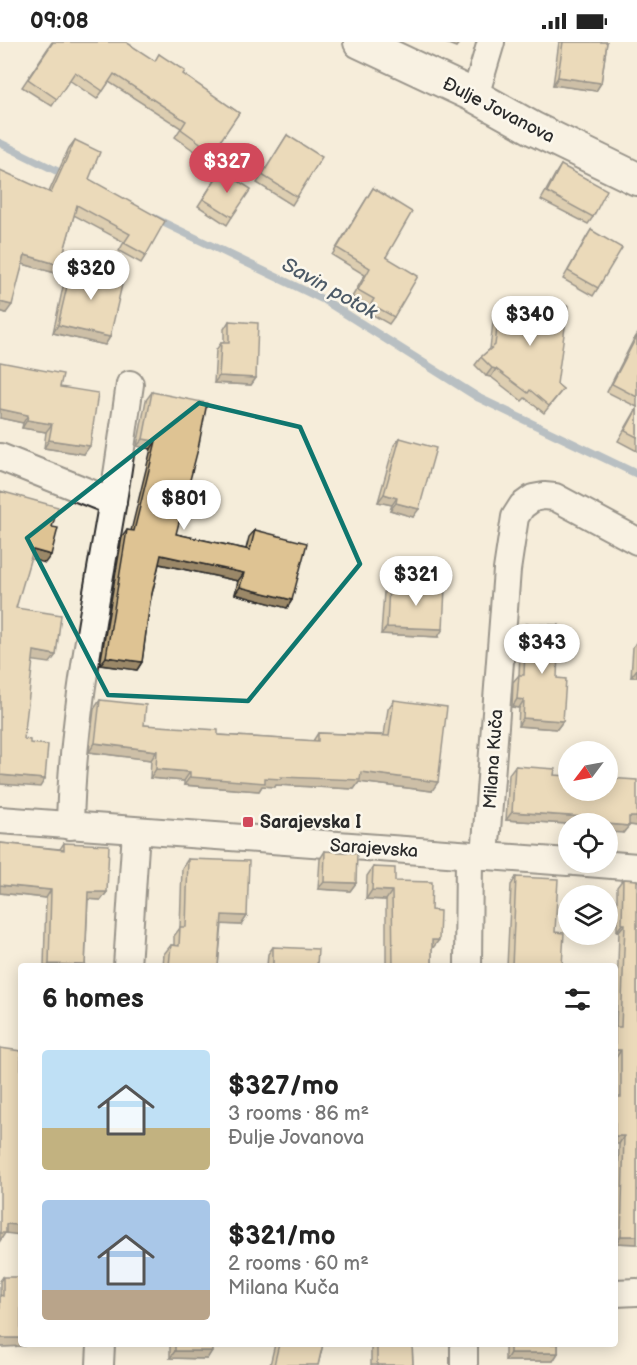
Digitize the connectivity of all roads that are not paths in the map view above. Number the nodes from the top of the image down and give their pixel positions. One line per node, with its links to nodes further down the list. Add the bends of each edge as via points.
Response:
1 (360, 42): 3 (street, Đulje Jovanova)
2 (491, 42): 3 (street)
3 (476, 96): 4 (street, Đulje Jovanova)
4 (637, 179)
5 (130, 384): 7 (street)
6 (0, 457): 7 (street)
7 (113, 502): 10 (street, via 84,669)
8 (637, 541): 12 (street, Milana Kuča, via 555,497 533,498 515,517)
9 (0, 820): 10 (street, Sarajevska)
10 (70, 826): 11 (street, Sarajevska)
11 (136, 831): 12 (street, Sarajevska); 16 (street)
12 (477, 856): 13 (street, Sarajevska); 17 (street, Milana Kuča)
13 (558, 861)
14 (618, 865): 15 (street)
15 (637, 867)
16 (127, 963)
17 (468, 963)
18 (637, 1292): 19 (street)
19 (618, 1293)
20 (101, 1347): 22 (street)
21 (464, 1347): 23 (street)
22 (100, 1365)
23 (464, 1365)

